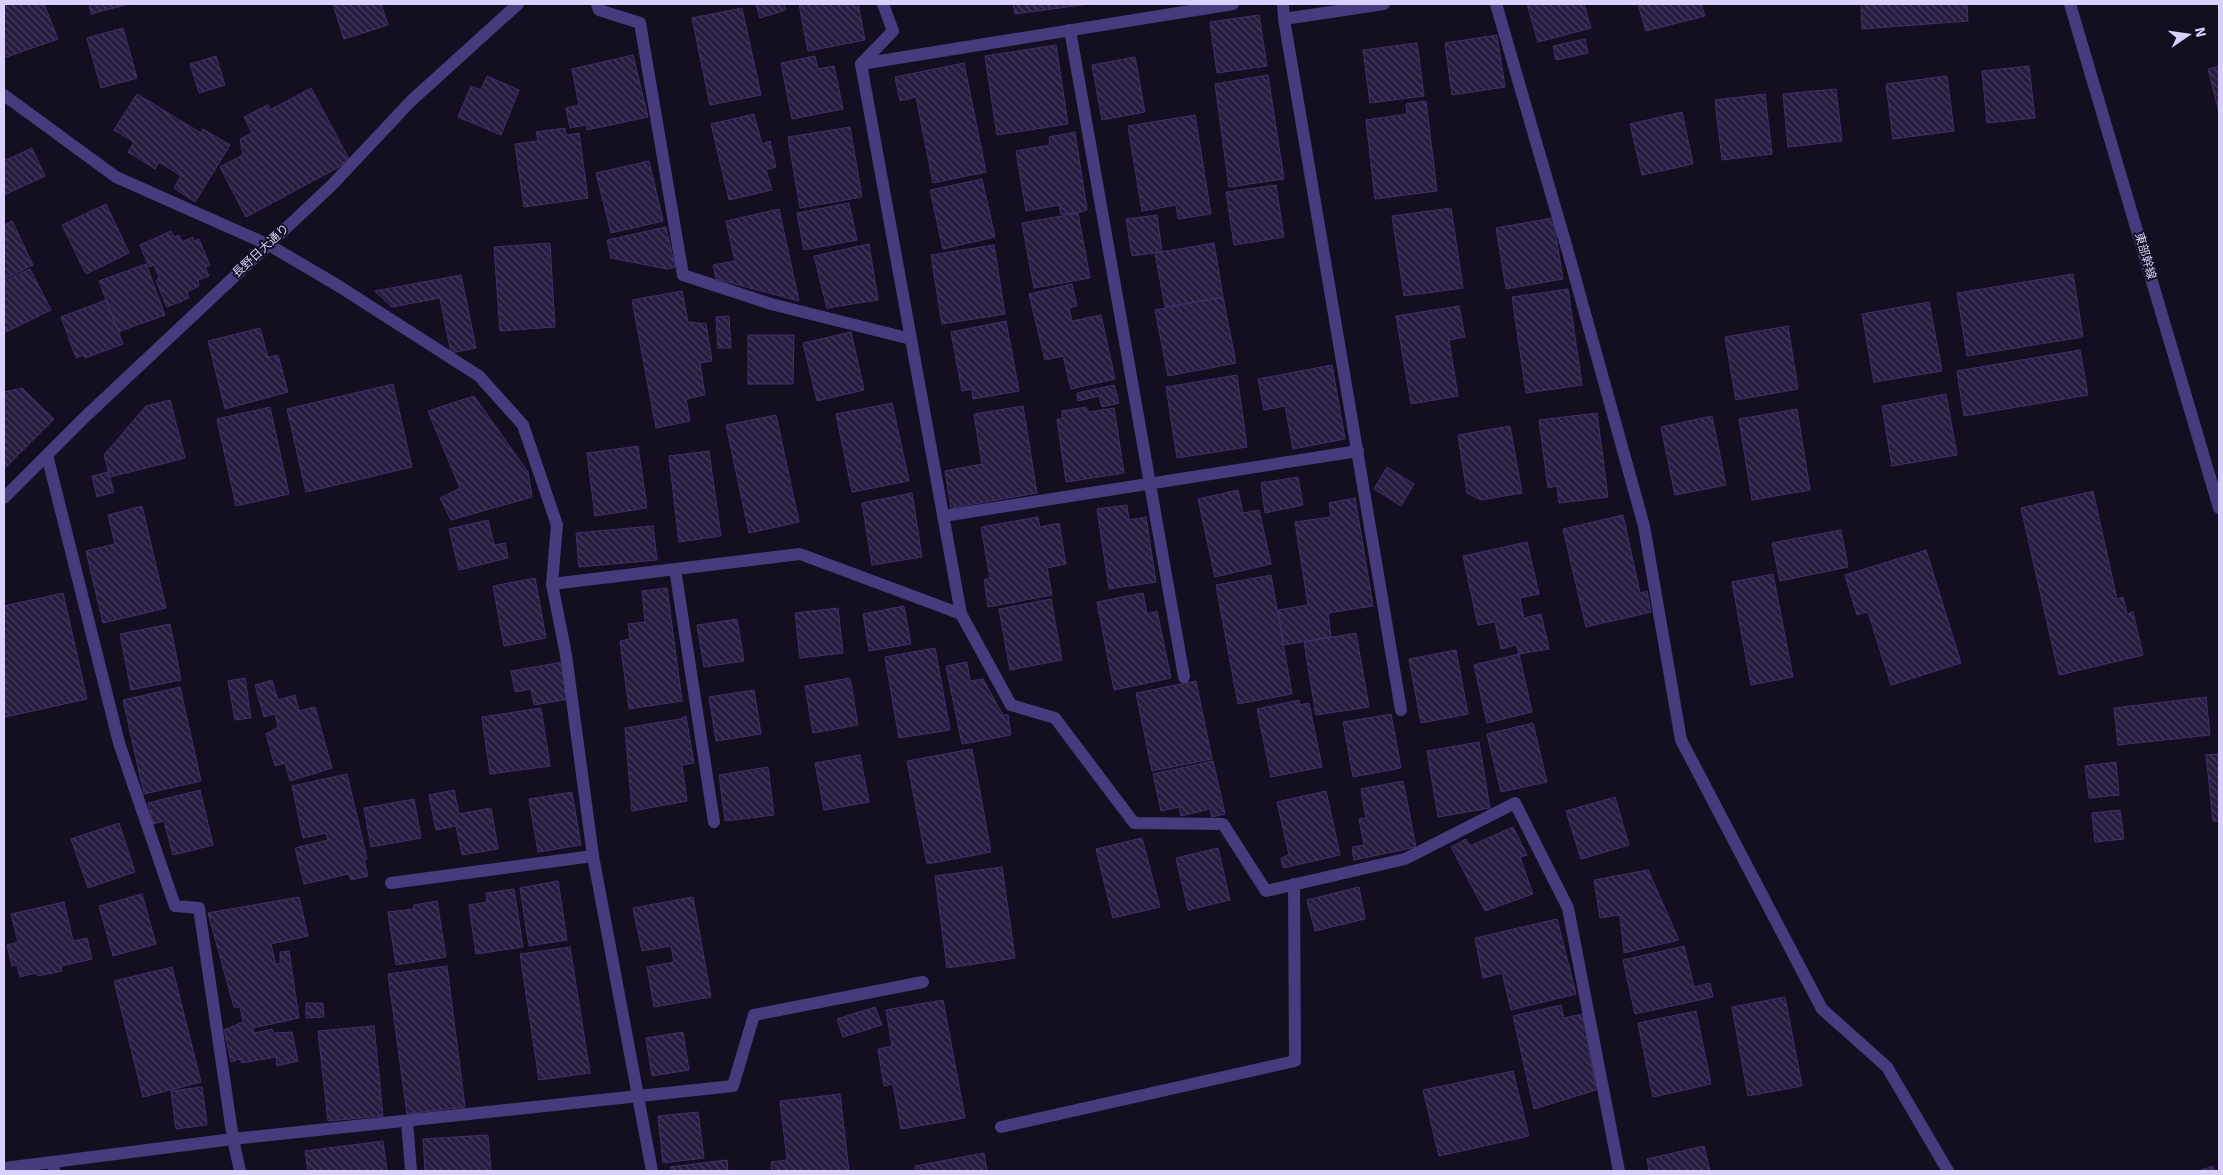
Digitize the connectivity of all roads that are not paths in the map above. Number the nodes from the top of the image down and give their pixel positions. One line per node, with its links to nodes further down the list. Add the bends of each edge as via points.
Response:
1 (518, 4): 13 (street, 長野日大通り, via 411,101)
2 (597, 4): 14 (street, via 599,10 640,23 683,275 771,304)
3 (883, 4): 11 (street, via 893,31)
4 (1233, 4): 10 (street)
5 (1283, 4): 9 (street)
6 (1384, 4): 9 (street)
7 (1496, 4): 41 (street, via 1644,526 1681,740 1822,1009 1887,1067)
8 (2070, 4): 19 (street, 東部幹線)
9 (1284, 19): 15 (street)
10 (1070, 30): 11 (street); 17 (street)
11 (862, 64): 14 (street)
12 (4, 95): 13 (street, via 116,177)
13 (269, 245): 16 (street, 長野日大通り); 22 (street, via 479,376 523,425 556,525)
14 (912, 339): 20 (street)
15 (1358, 451): 17 (street); 25 (street)
16 (47, 455): 18 (street, 長野日大通り); 34 (street, via 118,743 175,906 199,908)
17 (1151, 484): 20 (street); 24 (street)
18 (4, 498)
19 (2219, 508)
20 (944, 516): 23 (street)
21 (675, 569): 22 (street); 23 (street, via 800,554); 26 (street)
22 (552, 584): 27 (street, via 566,655)
23 (961, 614): 29 (street, via 1011,705 1055,718 1134,823 1223,824 1266,891)
24 (1184, 677)
25 (1401, 710)
26 (714, 822)
27 (593, 856): 28 (street); 31 (street)
28 (392, 883)
29 (1294, 884): 33 (street, via 1295,1061); 40 (street, via 1405,859 1515,803 1568,908)
30 (923, 982): 31 (street, via 754,1015 733,1086)
31 (638, 1098): 32 (street); 39 (street)
32 (407, 1121): 34 (street); 38 (street)
33 (1001, 1127)
34 (233, 1138): 35 (street); 37 (street)
35 (54, 1167): 36 (street)
36 (4, 1168)
37 (240, 1171)
38 (410, 1171)
39 (652, 1171)
40 (1619, 1171)
41 (1948, 1171)

